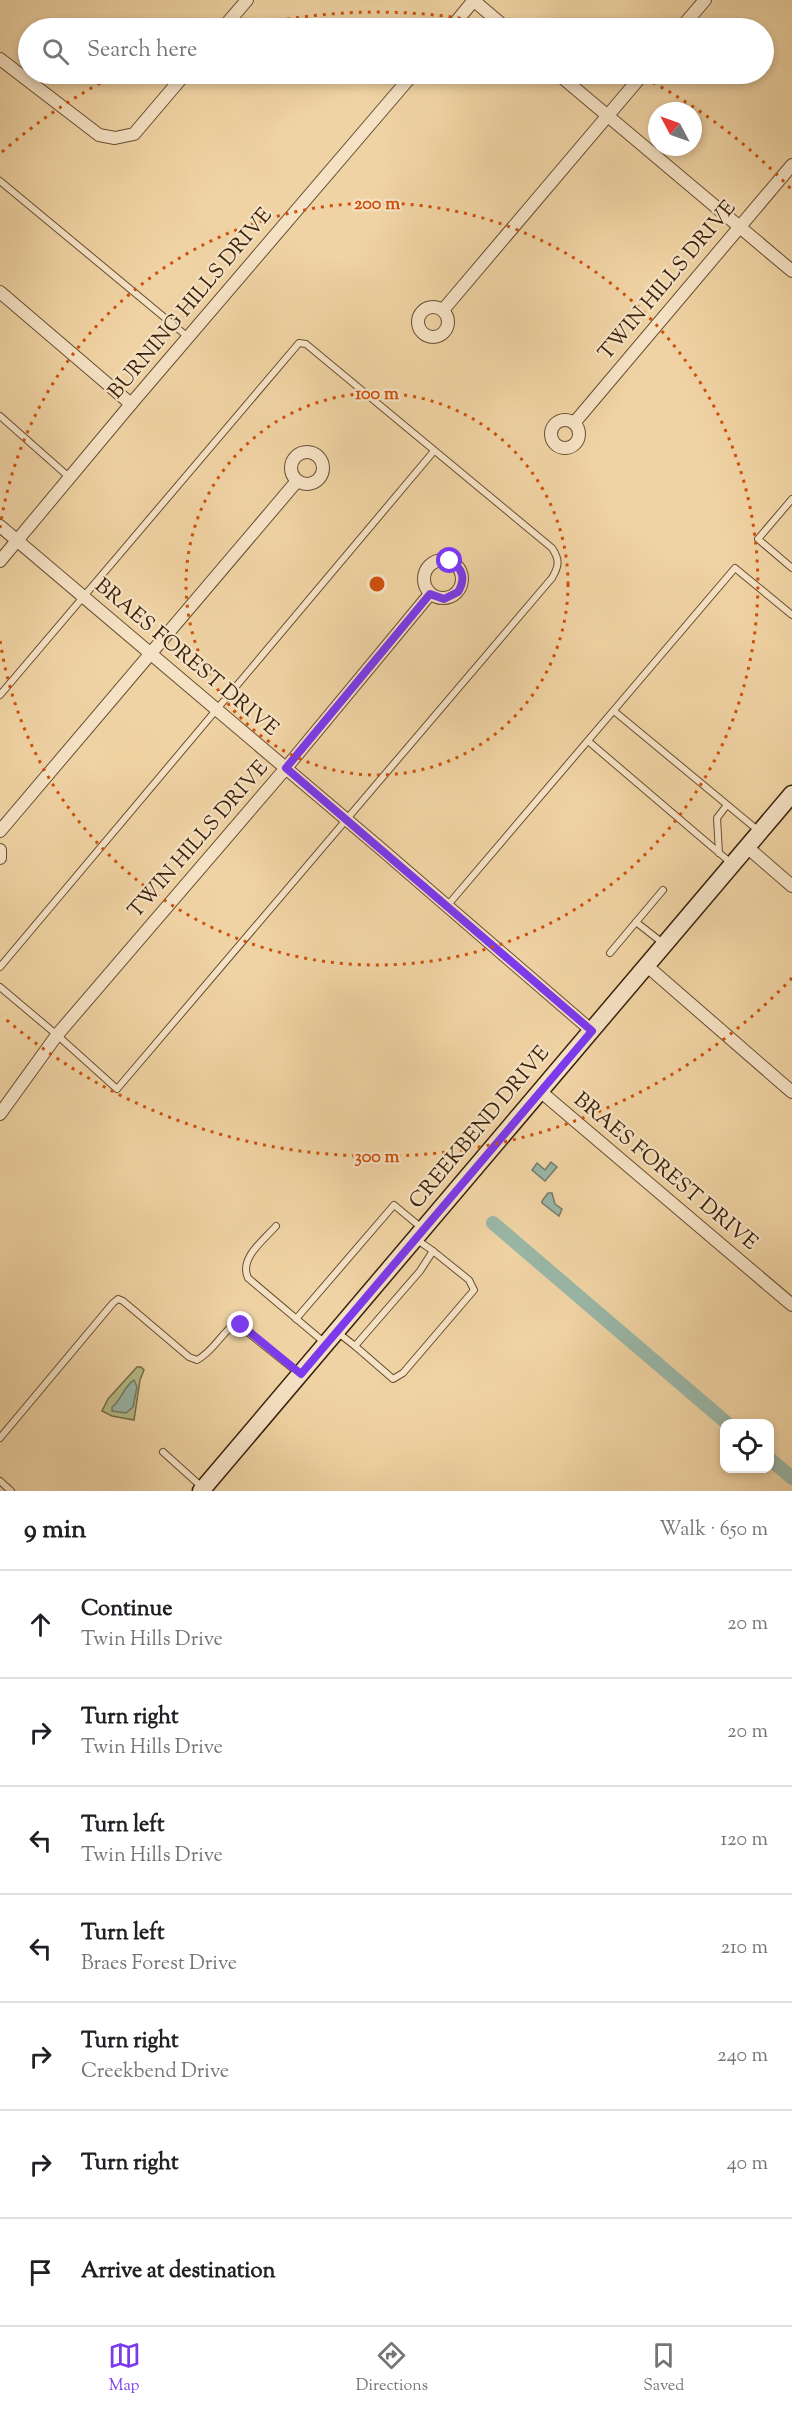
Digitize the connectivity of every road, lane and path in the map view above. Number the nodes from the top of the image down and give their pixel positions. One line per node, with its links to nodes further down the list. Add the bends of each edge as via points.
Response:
1 (247, 0): 4 (street)
2 (474, 0): 5 (street); 6 (street)
3 (705, 0): 7 (street)
4 (232, 18)
5 (459, 18)
6 (495, 18)
7 (690, 18)
8 (0, 59): 9 (street)
9 (18, 73)
10 (33, 84): 11 (street, via 99,135 115,138 134,134)
11 (176, 84)
12 (404, 84): 22 (street, BURNING HILLS DRIVE)
13 (570, 84): 15 (street)
14 (634, 84): 15 (street)
15 (607, 116): 18 (street); 21 (street)
16 (792, 165): 18 (street, TWIN HILLS DRIVE)
17 (0, 181): 22 (lane)
18 (741, 226): 19 (street); 25 (street, TWIN HILLS DRIVE)
19 (792, 271)
20 (0, 292): 23 (street)
21 (444, 310)
22 (188, 337): 23 (street, BURNING HILLS DRIVE)
23 (131, 404): 27 (street, BURNING HILLS DRIVE)
24 (0, 416): 27 (lane)
25 (574, 422)
26 (434, 451): 35 (lane, via 306,344 299,343); 39 (lane); 45 (lane, via 552,548 558,567)
27 (70, 478): 31 (street, BURNING HILLS DRIVE)
28 (297, 481): 37 (street)
29 (792, 499): 33 (lane, via 758,539)
30 (0, 526): 31 (street, BRAES FOREST DRIVE)
31 (17, 541): 32 (street, BURNING HILLS DRIVE); 35 (street, BRAES FOREST DRIVE)
32 (0, 561)
33 (792, 568)
34 (430, 594): 42 (street, TWIN HILLS DRIVE)
35 (84, 597): 37 (street, BRAES FOREST DRIVE); 38 (lane)
36 (792, 615): 40 (lane, via 735,568)
37 (151, 653): 39 (street, BRAES FOREST DRIVE); 46 (street)
38 (0, 695)
39 (216, 709): 42 (street, BRAES FOREST DRIVE); 60 (lane)
40 (614, 711): 41 (lane); 44 (lane)
41 (588, 741): 50 (lane); 55 (lane)
42 (286, 768): 45 (street, BRAES FOREST DRIVE); 63 (street, TWIN HILLS DRIVE)
43 (792, 794): 47 (street, CREEKBEND DRIVE)
44 (727, 805): 47 (lane); 50 (lane, via 717,818)
45 (346, 819): 55 (street, BRAES FOREST DRIVE); 63 (lane, via 117,1089)
46 (0, 831)
47 (760, 832): 48 (street, CREEKBEND DRIVE)
48 (747, 847): 52 (street, CREEKBEND DRIVE); 53 (street)
49 (0, 850): 51 (street)
50 (719, 853): 52 (lane)
51 (0, 858)
52 (733, 864): 57 (street, CREEKBEND DRIVE)
53 (792, 886)
54 (663, 890): 56 (lane)
55 (447, 906): 62 (street, BRAES FOREST DRIVE)
56 (636, 922): 57 (lane); 58 (lane)
57 (664, 945): 59 (street, CREEKBEND DRIVE)
58 (610, 953)
59 (647, 966): 62 (street, CREEKBEND DRIVE); 65 (street)
60 (0, 967)
61 (0, 987): 63 (lane)
62 (592, 1031): 64 (street, CREEKBEND DRIVE)
63 (57, 1035): 66 (street, TWIN HILLS DRIVE)
64 (540, 1091): 68 (street, CREEKBEND DRIVE); 70 (street, BRAES FOREST DRIVE)
65 (792, 1092)
66 (0, 1114)
67 (276, 1226): 71 (lane, via 246,1261 244,1270 248,1278)
68 (419, 1234): 69 (lane); 71 (lane, via 394,1205); 72 (street, CREEKBEND DRIVE)
69 (433, 1251): 73 (lane); 73 (lane, via 469,1280 474,1290 403,1373 393,1379)
70 (792, 1305)
71 (296, 1319): 72 (lane)
72 (332, 1338): 73 (lane); 74 (street, CREEKBEND DRIVE)
73 (355, 1346)
74 (301, 1374): 75 (lane, via 236,1323 207,1354 197,1360 189,1357 118,1299); 78 (street, CREEKBEND DRIVE)
75 (0, 1438)
76 (163, 1452): 78 (lane)
77 (0, 1481): 79 (lane)
78 (203, 1490)
79 (11, 1491)

